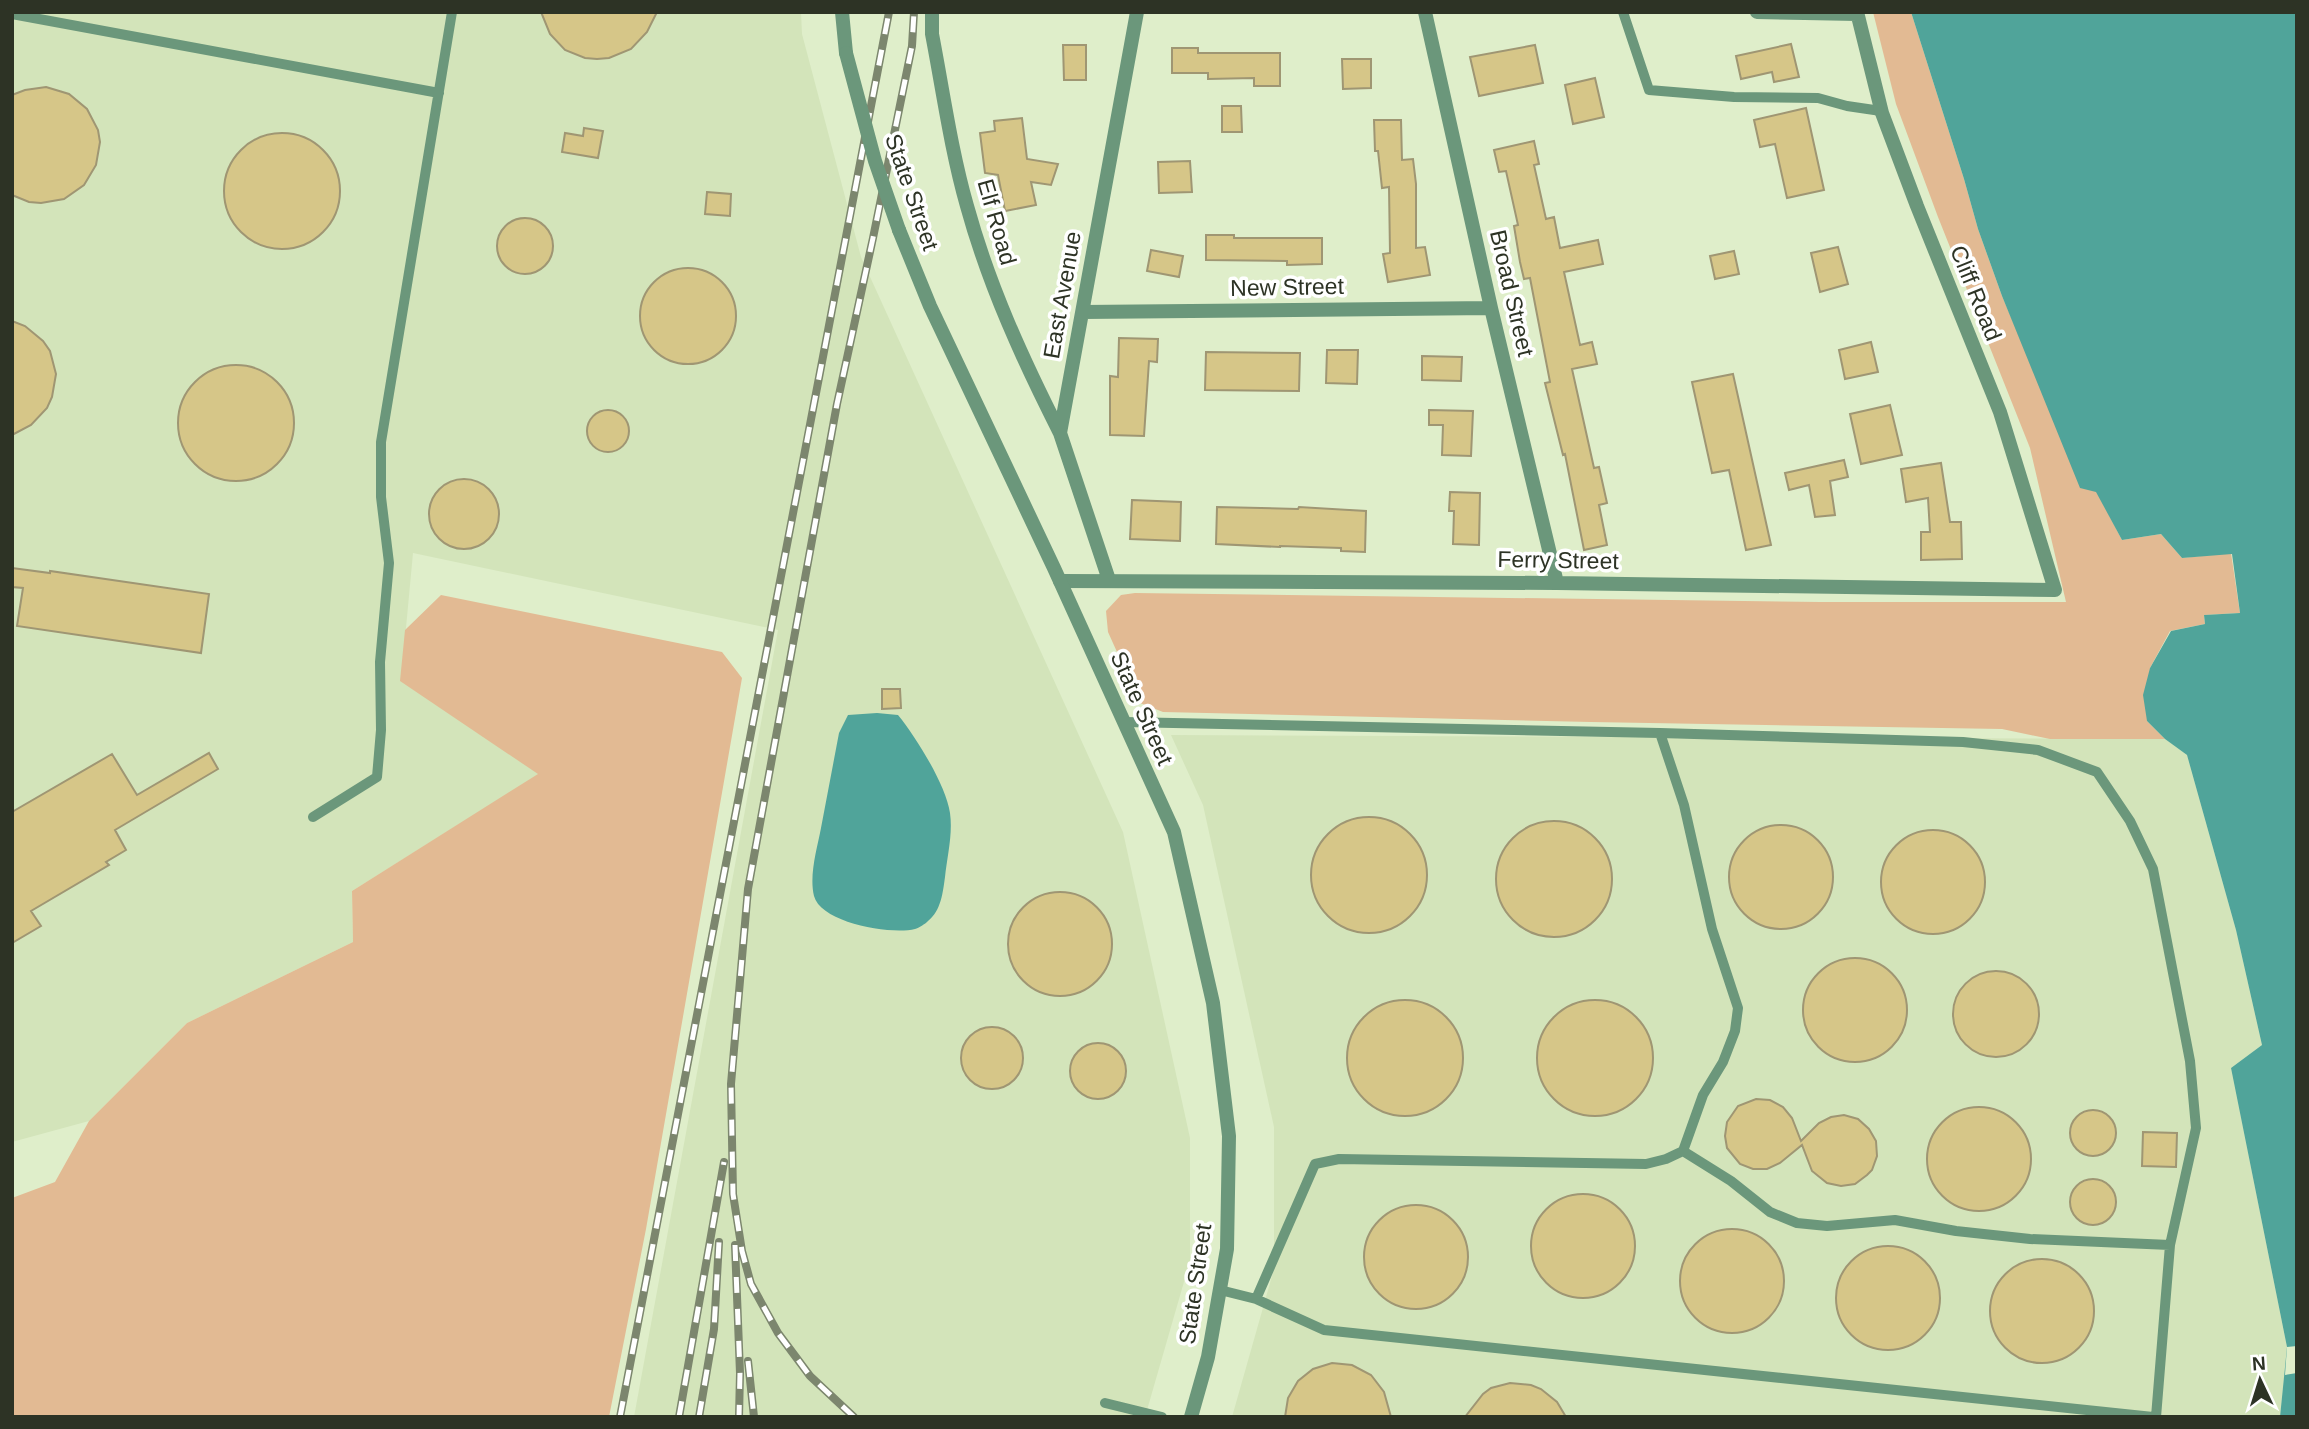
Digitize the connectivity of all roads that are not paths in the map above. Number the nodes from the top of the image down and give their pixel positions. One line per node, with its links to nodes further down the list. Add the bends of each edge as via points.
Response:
1 (452, 12): 10 (lane)
2 (842, 12): 16 (street, State Street, bridge, via 846,53 899,230 930,306)
3 (932, 12): 14 (street, Elf Road, via 932,34 966,204 989,278)
4 (1137, 12): 13 (street, East Avenue)
5 (1426, 12): 12 (street, Broad Street)
6 (1623, 12): 11 (lane, via 1648,90 1818,98)
7 (1757, 12): 8 (street)
8 (1857, 13): 11 (street, Cliff Road)
9 (12, 14): 10 (lane)
10 (439, 93): 21 (lane, via 381,442 381,497 389,563 377,776)
11 (1881, 111): 18 (street, Cliff Road, via 2000,412)
12 (1491, 307): 13 (street, New Street); 17 (street, Broad Street)
13 (1083, 312): 14 (street, East Avenue)
14 (1060, 433): 15 (street, East Avenue)
15 (1109, 580): 16 (street, Ferry Street); 17 (street, Ferry Street)
16 (1060, 581): 19 (street, State Street)
17 (1557, 583): 18 (street, Ferry Street)
18 (2055, 590)
19 (1124, 722): 20 (lane); 24 (street, State Street, via 1174,832 1213,1003 1229,1136 1227,1249)
20 (1660, 733): 22 (lane, via 1738,1008 1735,1031 1703,1095); 23 (lane, via 1963,742 2038,750 2097,772 2130,821 2153,869 2190,1061 2196,1128)
21 (313, 817)
22 (1683, 1151): 23 (lane, via 1770,1212 1797,1223 1827,1226 1895,1220 2030,1239); 25 (lane, via 1646,1164 1339,1159 1315,1164)
23 (2169, 1245): 29 (lane)
24 (1220, 1290): 25 (lane); 28 (street, State Street)
25 (1256, 1299): 29 (lane, via 1324,1330)
26 (1105, 1403): 27 (lane)
27 (1161, 1417)
28 (1191, 1417)
29 (2154, 1417)

